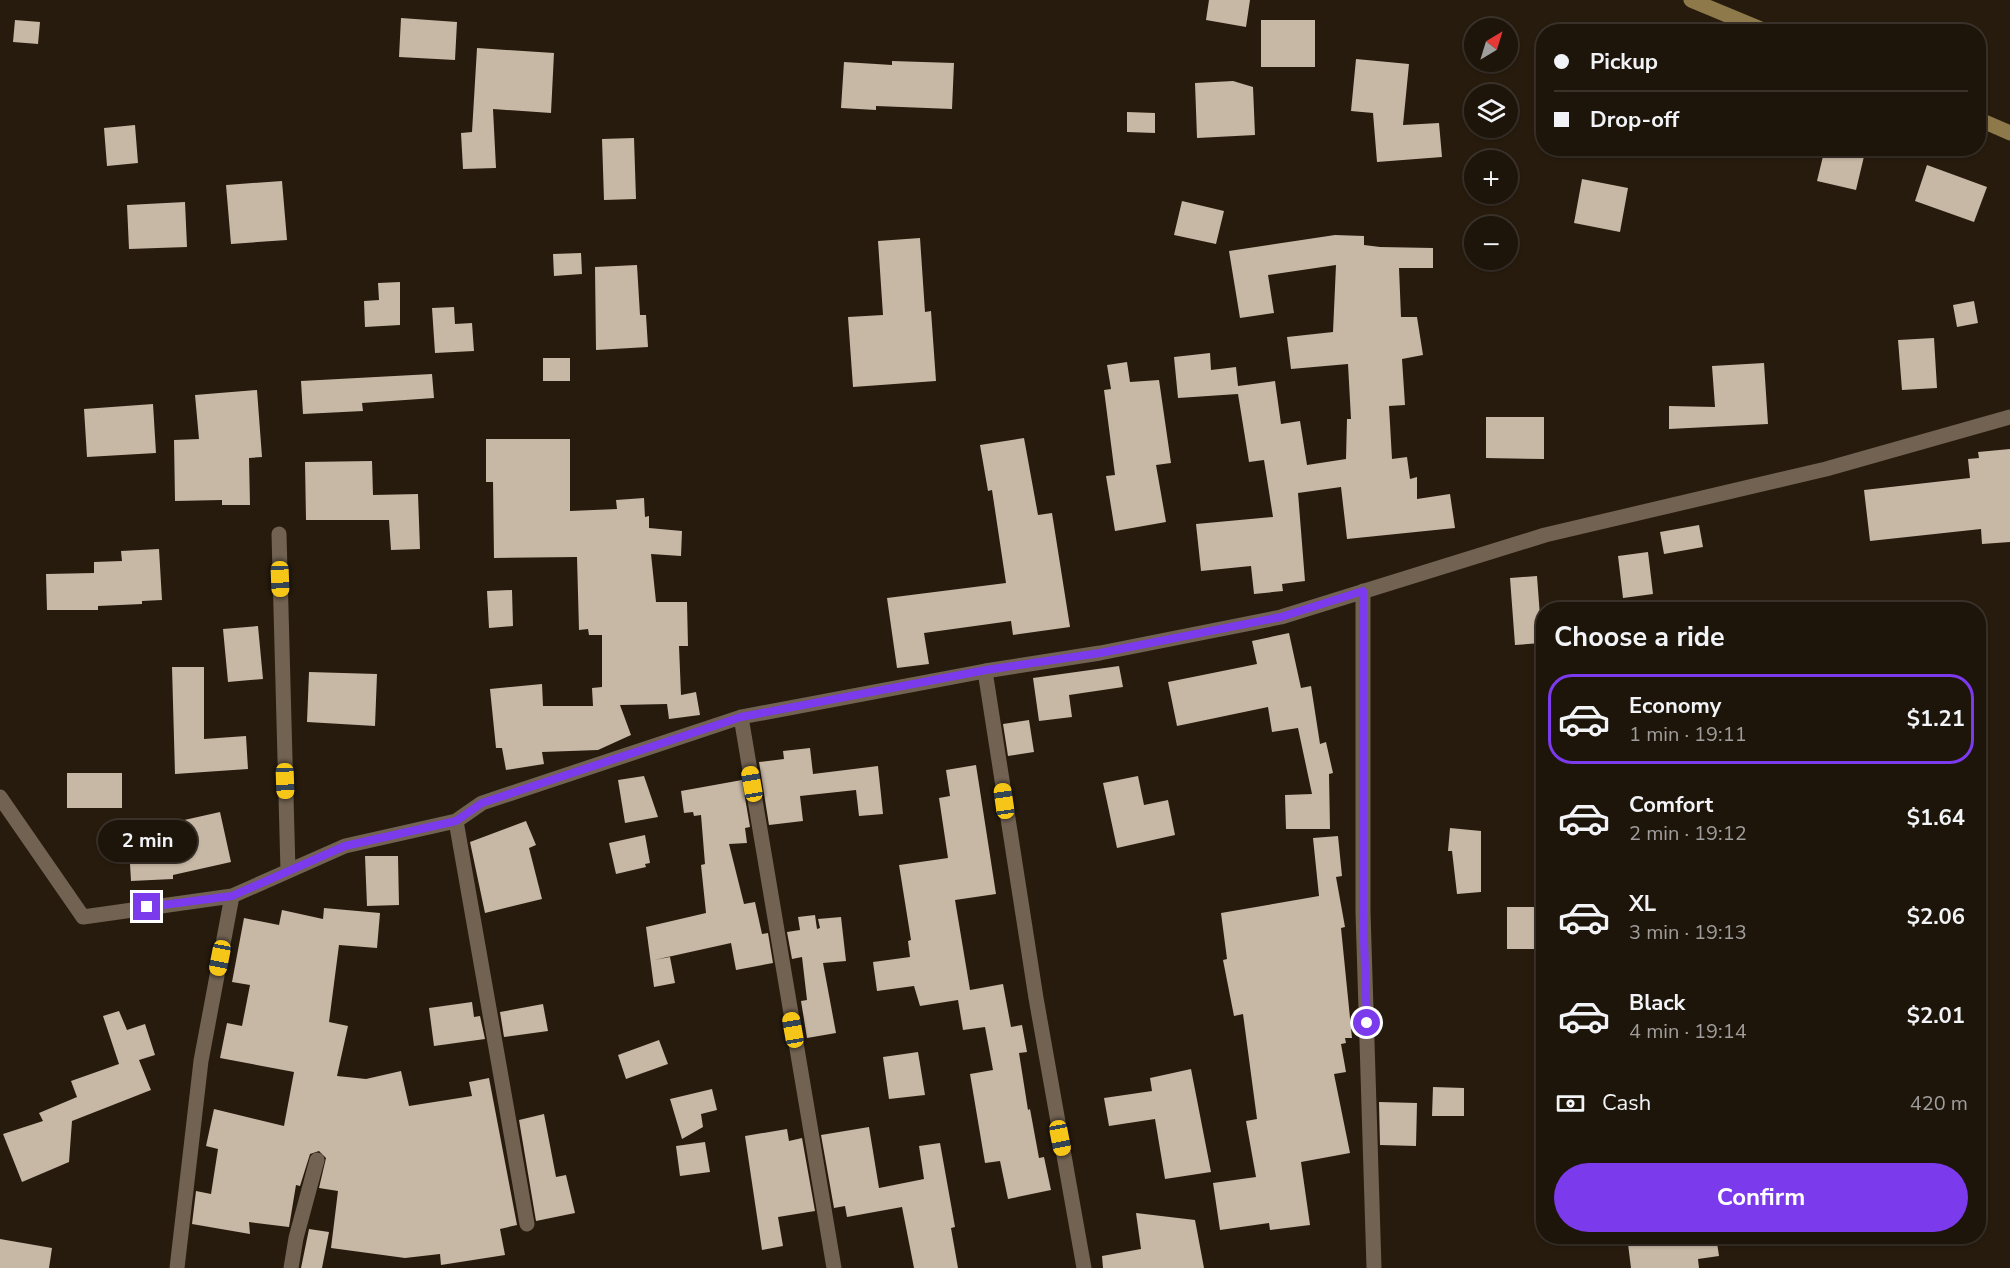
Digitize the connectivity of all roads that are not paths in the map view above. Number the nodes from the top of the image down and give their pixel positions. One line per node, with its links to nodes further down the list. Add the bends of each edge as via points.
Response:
1 (1691, 0): 2 (street)
2 (1749, 24)
3 (1986, 122): 4 (street)
4 (2010, 133)
5 (2010, 417): 7 (street, via 1826,469 1545,535)
6 (279, 534): 12 (street)
7 (1363, 591): 8 (street, via 1281,617 1100,653); 20 (street, via 1363,912)
8 (986, 670): 9 (street); 19 (street, via 1035,998)
9 (741, 717): 11 (street, via 482,803); 18 (street)
10 (0, 797): 13 (street, via 83,917)
11 (456, 821): 12 (street, via 345,846); 15 (street)
12 (288, 870): 13 (street)
13 (232, 896): 16 (street, via 201,1061)
14 (317, 1160): 17 (street)
15 (527, 1224)
16 (177, 1268)
17 (291, 1268)
18 (834, 1268)
19 (1084, 1268)
20 (1374, 1268)

